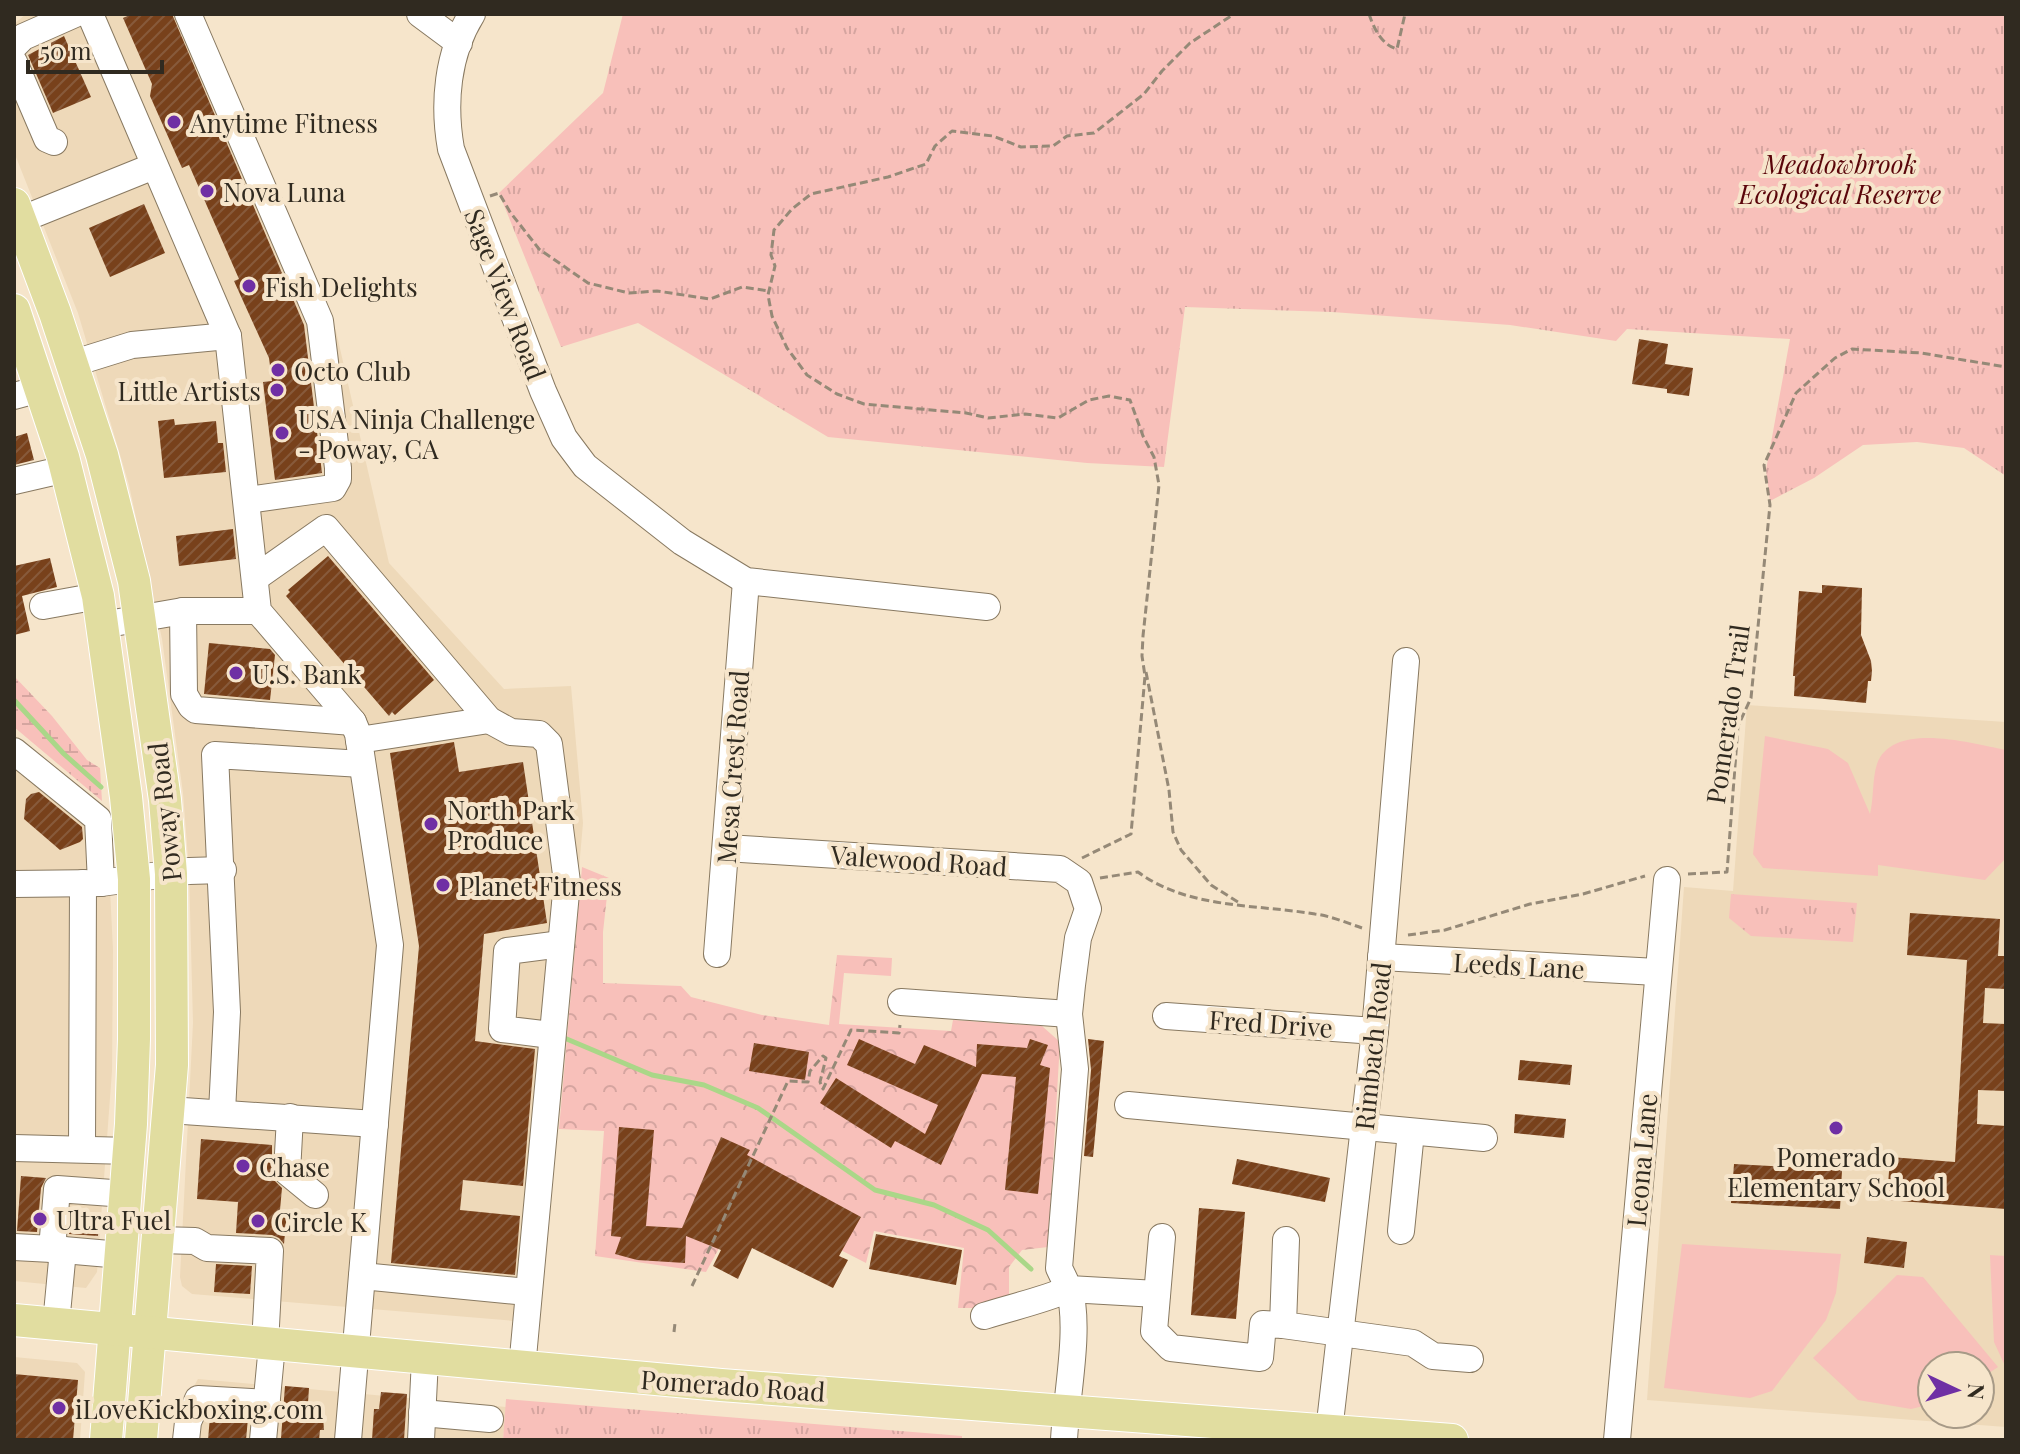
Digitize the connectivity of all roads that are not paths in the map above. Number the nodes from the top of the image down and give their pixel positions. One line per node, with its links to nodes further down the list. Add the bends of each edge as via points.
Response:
1 (75, 14): 7 (street)
2 (90, 14): 10 (street)
3 (188, 14): 18 (street, via 320,321 338,468 333,488)
4 (420, 14): 6 (street)
5 (472, 14): 6 (street, Sage View Road)
6 (459, 43): 20 (street, Sage View Road, via 450,65 446,122 451,149 564,438 585,466 682,542)
7 (14, 46)
8 (14, 62): 9 (street, via 47,139)
9 (54, 142)
10 (154, 166): 11 (street); 13 (street)
11 (17, 212): 14 (main road, Poway Road)
12 (14, 310): 15 (main road, Poway Road)
13 (228, 336): 14 (street, via 132,345); 18 (street)
14 (71, 364): 26 (main road, Poway Road, via 102,455)
15 (27, 392): 16 (main road, Poway Road)
16 (66, 469): 17 (street); 23 (main road, Poway Road)
17 (14, 481)
18 (247, 500): 19 (street)
19 (255, 578): 25 (street); 28 (street, via 326,528)
20 (746, 581): 22 (street, Sage View Road); 31 (street, Mesa Crest Road)
21 (43, 606): 23 (street)
22 (987, 607)
23 (100, 610): 26 (street); 35 (main road, Poway Road)
24 (183, 611): 25 (street); 26 (street); 29 (street, via 184,694 196,710)
25 (258, 611): 29 (street)
26 (140, 619): 33 (main road, Poway Road)
27 (1406, 661): 39 (street, Rimbach Road)
28 (489, 720): 29 (street); 38 (street, via 511,732 539,734 549,744 567,882)
29 (358, 742): 32 (street, via 215,755); 51 (street, via 390,945)
30 (14, 751): 36 (street, via 98,819)
31 (726, 848): 40 (street, Mesa Crest Road); 43 (street, Valewood Road, via 1070,876 1088,909 1078,938)
32 (223, 870): 33 (street); 49 (street, via 227,1012)
33 (171, 874): 35 (street); 48 (main road, Poway Road)
34 (1666, 876): 41 (street, Leona Lane)
35 (134, 879): 36 (street); 57 (main road, Poway Road)
36 (92, 883): 37 (street); 56 (street)
37 (14, 884)
38 (561, 944): 46 (street); 46 (street, via 507,951 502,1029)
39 (1382, 946): 41 (street, Leeds Lane); 45 (street, Rimbach Road)
40 (717, 954)
41 (1657, 972): 95 (street, Leona Lane)
42 (901, 1002): 43 (street)
43 (1069, 1014): 68 (street, via 1075,1069 1059,1268)
44 (1166, 1016): 45 (street, Fred Drive)
45 (1375, 1031): 52 (street, Rimbach Road)
46 (551, 1035): 69 (street)
47 (1128, 1105): 52 (street)
48 (169, 1110): 49 (street); 62 (main road, Poway Road)
49 (222, 1112): 50 (street)
50 (290, 1117): 51 (street); 59 (street, via 287,1172)
51 (375, 1124): 67 (street)
52 (1363, 1127): 53 (street); 77 (street, Rimbach Road)
53 (1411, 1132): 54 (street); 60 (street)
54 (1484, 1138)
55 (14, 1148): 56 (street)
56 (82, 1149): 57 (street)
57 (130, 1151): 58 (main road, Poway Road)
58 (126, 1194): 65 (street, via 57,1189); 66 (main road, Poway Road)
59 (315, 1195)
60 (1401, 1231)
61 (1162, 1237): 70 (street)
62 (159, 1240): 76 (main road, Poway Road); 78 (street, via 270,1251)
63 (1286, 1240): 74 (street)
64 (14, 1247): 65 (street)
65 (58, 1250): 66 (street); 73 (street)
66 (121, 1255): 75 (main road, Poway Road)
67 (362, 1276): 69 (street); 79 (street)
68 (1069, 1289): 70 (street); 71 (street); 86 (street, via 1074,1327)
69 (527, 1292): 82 (street)
70 (1157, 1294): 74 (street, via 1154,1331 1171,1348 1260,1358 1263,1324)
71 (984, 1316)
72 (14, 1320): 73 (main road, Pomerado Road)
73 (56, 1324): 75 (main road, Pomerado Road)
74 (1283, 1325): 77 (street)
75 (115, 1330): 76 (main road, Pomerado Road); 88 (main road, Poway Road)
76 (150, 1334): 78 (main road, Pomerado Road); 89 (main road, Poway Road)
77 (1340, 1334): 81 (street, via 1413,1343 1433,1356); 87 (street, Rimbach Road)
78 (268, 1345): 79 (main road, Pomerado Road); 83 (street)
79 (355, 1352): 80 (main road, Pomerado Road); 92 (street)
80 (425, 1359): 82 (main road, Pomerado Road); 84 (street)
81 (1470, 1359)
82 (522, 1368): 86 (main road, Pomerado Road)
83 (267, 1403): 90 (street, via 198,1399); 91 (street)
84 (422, 1413): 85 (street); 93 (street)
85 (490, 1419)
86 (1064, 1425): 87 (main road, Pomerado Road)
87 (1329, 1431): 94 (main road, Pomerado Road)
88 (106, 1440)
89 (141, 1440)
90 (186, 1440)
91 (263, 1440)
92 (348, 1440)
93 (421, 1440)
94 (1452, 1440)
95 (1617, 1440)

